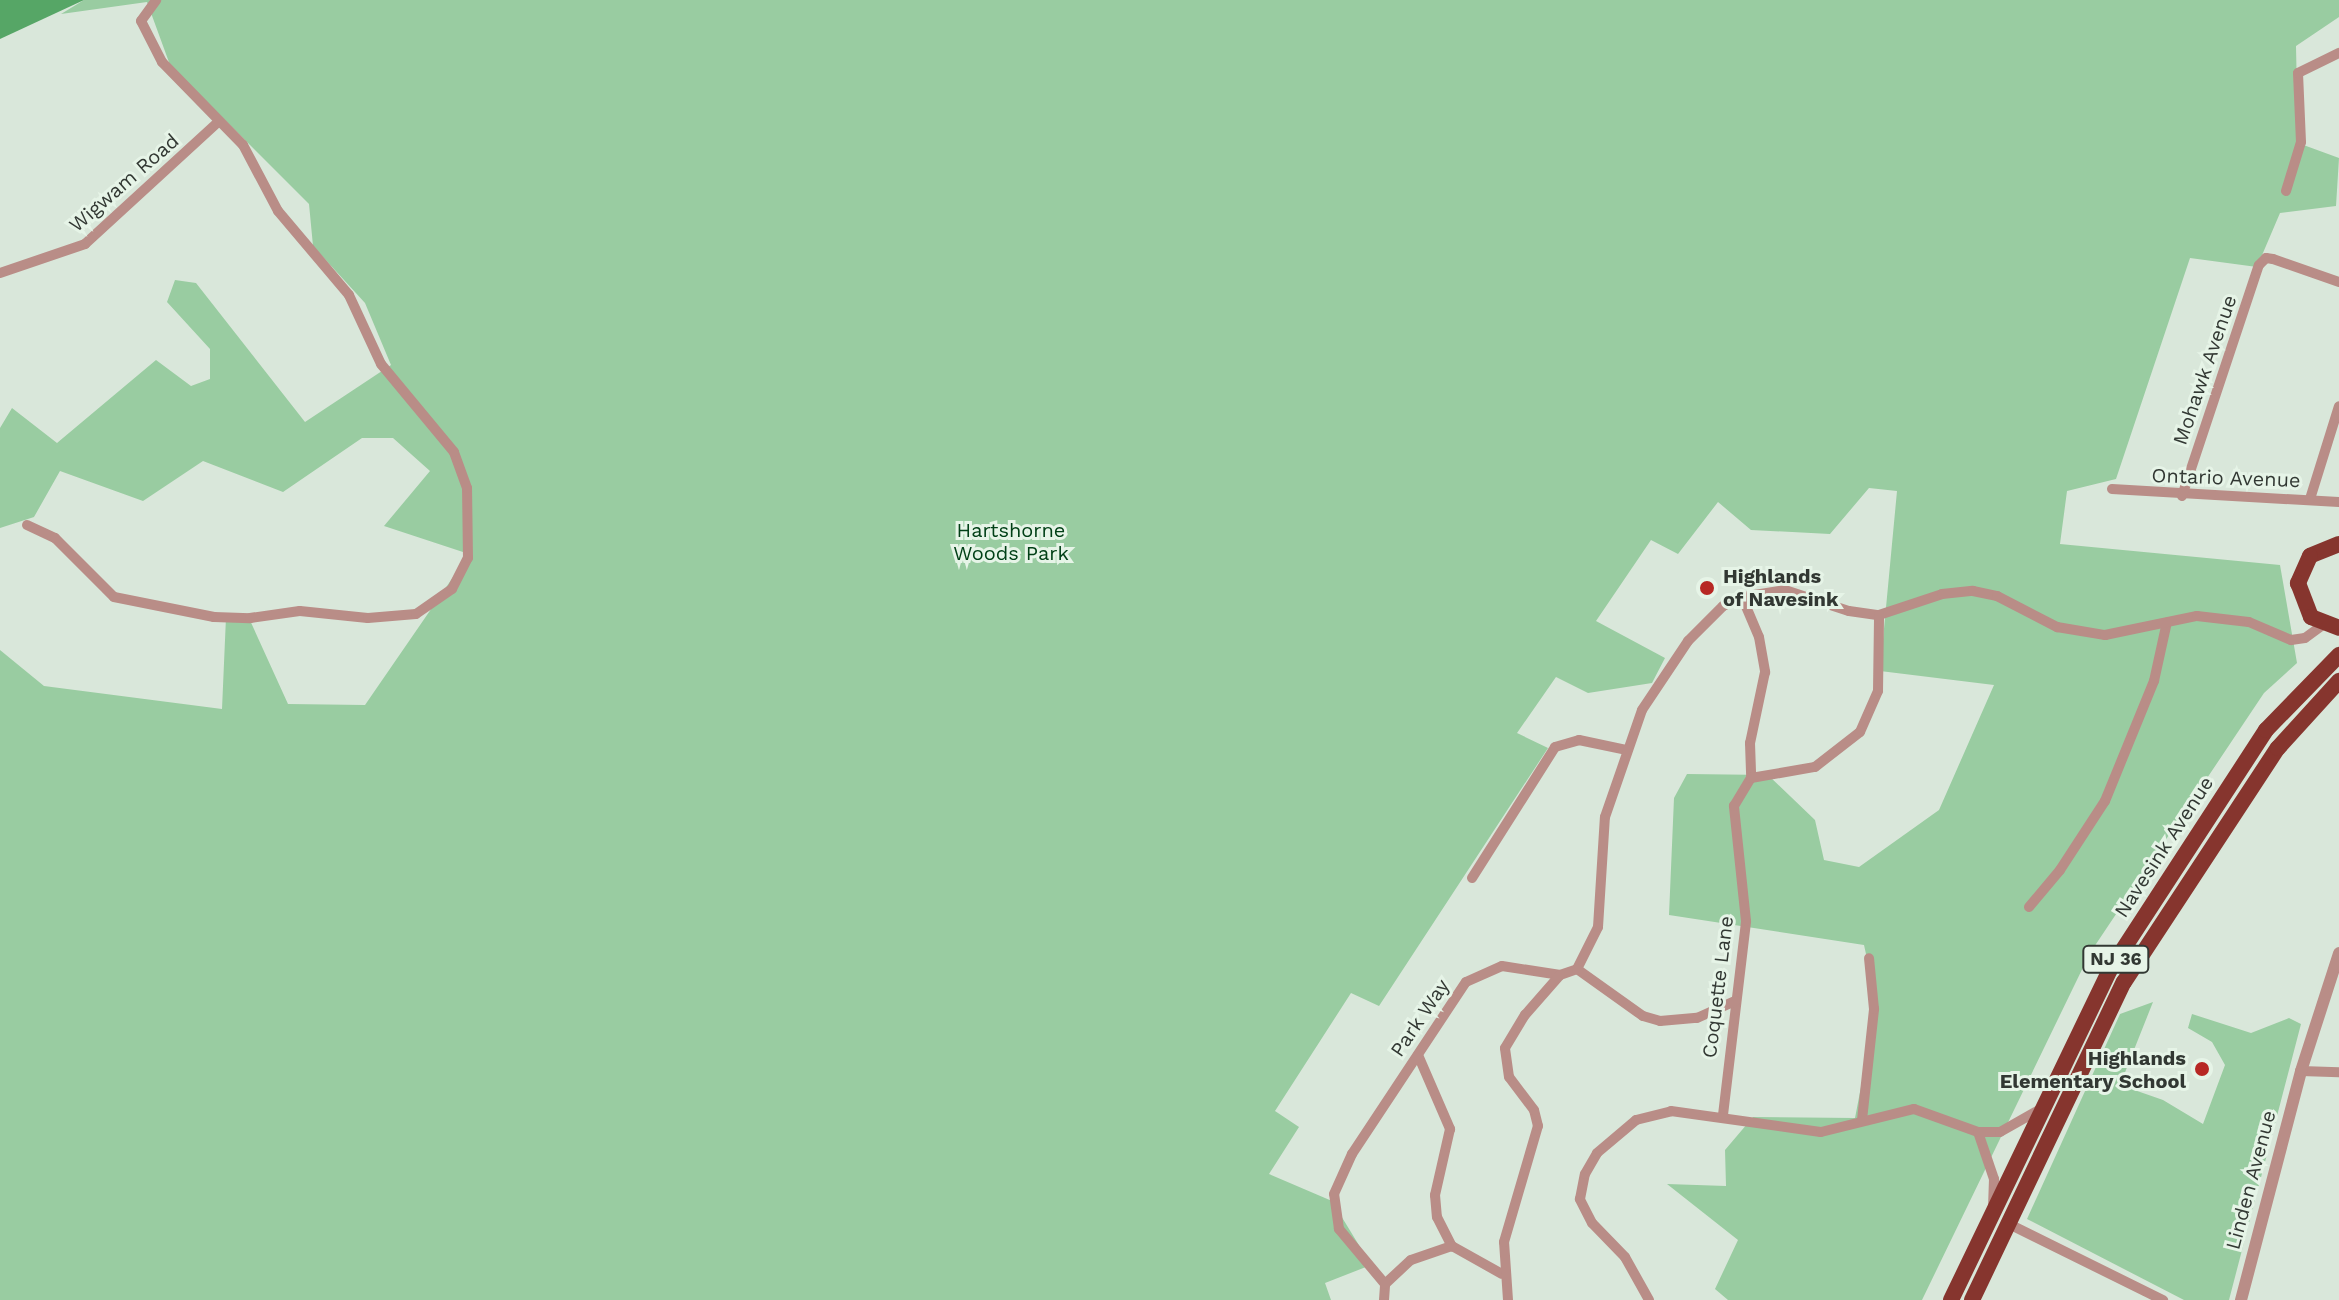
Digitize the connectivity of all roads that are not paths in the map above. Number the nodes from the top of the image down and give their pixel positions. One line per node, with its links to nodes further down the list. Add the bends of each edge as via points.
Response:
1 (156, 0): 3 (street, via 142,16 147,39)
2 (2339, 53): 4 (street, via 2298,73 2301,142)
3 (218, 122): 5 (street, Wigwam Road, via 85,244); 12 (street, via 250,156 286,222 349,295 381,364 454,452 467,488 468,558 452,589 416,614 368,618 300,611 250,618 165,611 114,597 55,538)
4 (2286, 191)
5 (0, 273)
6 (2339, 282): 9 (street, Mohawk Avenue, via 2266,258)
7 (2339, 406): 10 (street)
8 (2112, 489): 9 (street, Ontario Avenue)
9 (2182, 496): 10 (street, Ontario Avenue)
10 (2310, 499): 11 (street, Ontario Avenue)
11 (2339, 502)
12 (27, 525)
13 (2339, 544): 17 (highway, via 2310,556 2298,583 2306,610)
14 (1742, 597): 15 (street, via 1785,590); 20 (street, via 1710,617 1662,673); 21 (street, via 1759,637 1765,672 1750,743)
15 (1879, 615): 16 (street, via 1942,594 1973,591 1997,596 2057,627 2087,634 2115,634); 21 (street, via 1878,691 1860,732 1815,767)
16 (2167, 622): 17 (street, via 2219,616 2296,641); 23 (street, via 2154,681 2105,801)
17 (2331, 626)
18 (2339, 655): 32 (highway, Navesink Avenue / NJ 36, via 2266,730 2136,927 2090,1004)
19 (2339, 681): 37 (highway, Navesink Avenue / NJ 36, via 2278,748 2124,982)
20 (1626, 750): 22 (street, via 1579,740 1555,747); 26 (street, via 1603,829 1600,915)
21 (1751, 778): 28 (street, Coquette Lane, via 1733,815 1746,921)
22 (1472, 878)
23 (2029, 907)
24 (2339, 953): 30 (street, Linden Avenue)
25 (1869, 958): 34 (street, via 1874,1009)
26 (1577, 969): 27 (street, Park Way); 28 (street, via 1652,1020 1684,1022)
27 (1558, 978): 29 (street, Park Way, via 1510,966 1478,973 1451,1000); 39 (street, via 1505,1048 1509,1077 1534,1110 1538,1126 1510,1209)
28 (1735, 1001): 33 (street, Coquette Lane)
29 (1418, 1055): 38 (street, via 1450,1129 1435,1201); 40 (street, Park Way, via 1352,1154 1332,1207 1349,1246)
30 (2301, 1071): 31 (street); 47 (street, Linden Avenue)
31 (2339, 1072)
32 (2041, 1109): 35 (street, via 2000,1132); 36 (highway, Navesink Avenue / NJ 36)
33 (1723, 1115): 34 (street, via 1811,1132); 43 (street, via 1649,1115 1623,1128 1590,1163 1580,1189 1584,1213 1625,1257)
34 (1862, 1120): 35 (street, via 1922,1109)
35 (1978, 1132): 36 (street, via 1994,1179)
36 (1993, 1213): 44 (highway, Navesink Avenue / NJ 36)
37 (2009, 1224): 45 (highway, Navesink Avenue / NJ 36); 46 (street)
38 (1452, 1246): 39 (street); 40 (street, via 1419,1255)
39 (1502, 1274): 42 (street)
40 (1385, 1284): 41 (street)
41 (1384, 1300)
42 (1508, 1300)
43 (1649, 1300)
44 (1951, 1300)
45 (1972, 1300)
46 (2163, 1300)
47 (2241, 1300)

